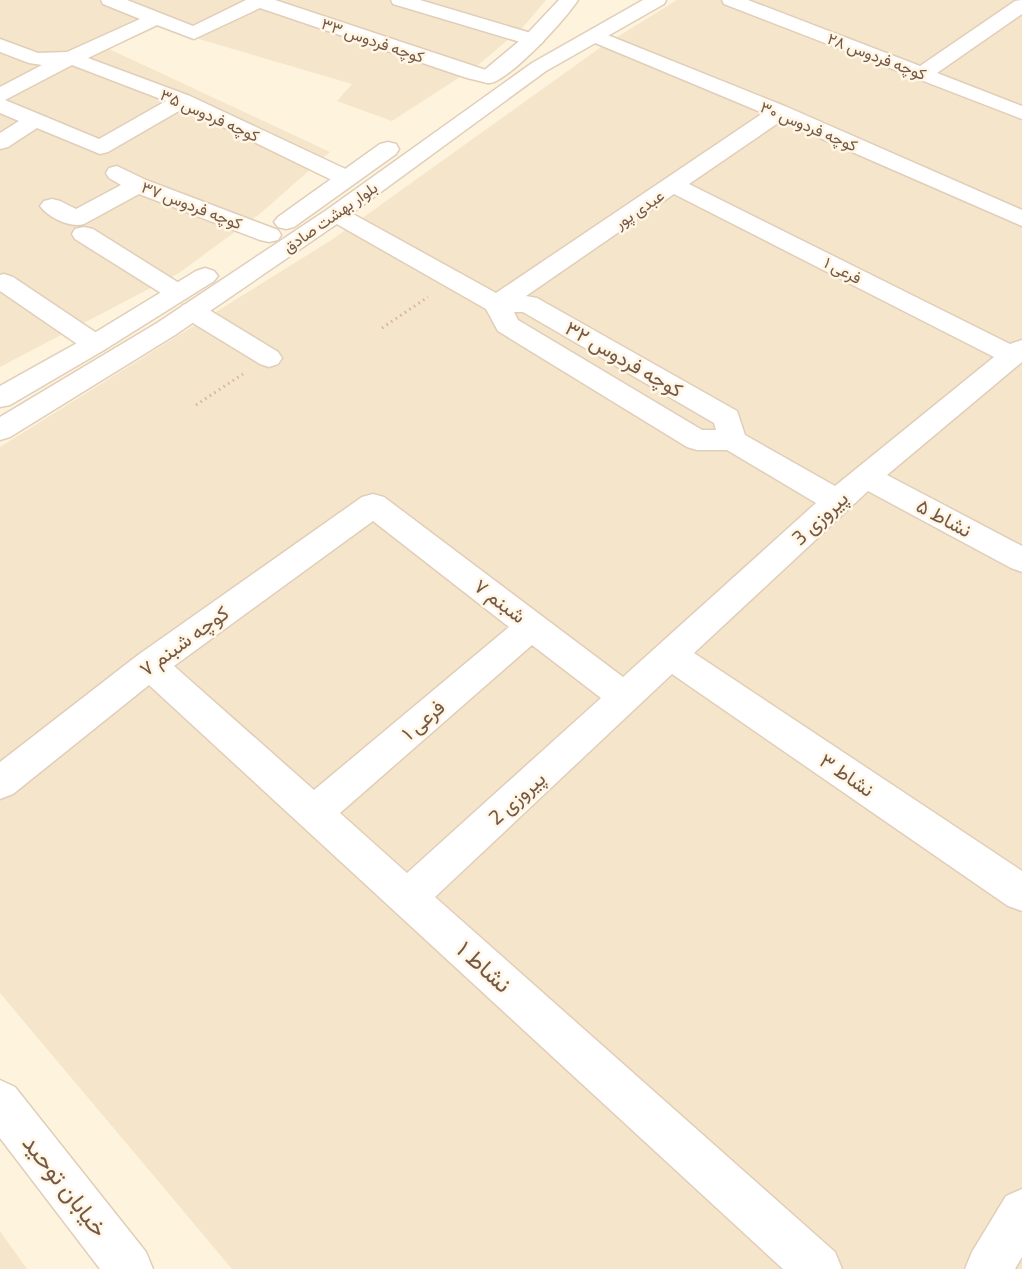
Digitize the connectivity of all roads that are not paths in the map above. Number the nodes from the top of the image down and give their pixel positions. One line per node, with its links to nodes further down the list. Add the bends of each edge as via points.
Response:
1 (110, 0): 9 (street)
2 (400, 0): 11 (street)
3 (569, 0): 11 (street)
4 (657, 0): 10 (street, بلوار بهشت صادق)
5 (731, 0): 15 (street, کوچه فردوس ۲۸)
6 (260, 1): 9 (street, via 194,33); 16 (street, کوچه فردوس ۳۳)
7 (996, 3): 8 (street)
8 (1020, 9): 15 (street)
9 (155, 19): 14 (street)
10 (595, 36): 13 (street, بلوار بهشت صادق); 20 (street, کوچه فردوس ۳۰)
11 (534, 40): 13 (street); 16 (street)
12 (0, 45): 14 (street, via 36,59)
13 (567, 52): 31 (street, بلوار بهشت صادق, via 530,73)
14 (71, 58): 17 (street); 18 (street, کوچه فردوس ۳۵)
15 (922, 74): 21 (street, کوچه فردوس ۲۸)
16 (489, 77): 22 (street)
17 (0, 94)
18 (183, 100): 23 (street, via 100,147); 27 (street, کوچه فردوس ۳۵)
19 (0, 105): 23 (street)
20 (779, 112): 29 (street, عبدی پور); 32 (street, کوچه فردوس ۳۰)
21 (1022, 113)
22 (432, 117)
23 (36, 120): 25 (street)
24 (403, 138): 27 (street, بلوار بهشت صادق)
25 (0, 142)
26 (117, 173): 28 (street, کوچه فردوس ۳۷)
27 (346, 178): 34 (street, بلوار بهشت صادق)
28 (138, 185): 30 (street, via 76,219); 34 (street, کوچه فردوس ۳۷)
29 (674, 185): 37 (street, عبدی پور); 39 (street, فرعی ۱)
30 (52, 206)
31 (336, 214): 36 (street, بلوار بهشت صادق); 37 (street, کوچه فردوس ۳۲)
32 (1022, 219)
33 (84, 234): 36 (street)
34 (269, 235): 36 (street, بلوار بهشت صادق)
35 (4, 282): 38 (street)
36 (185, 302): 38 (street, بلوار بهشت صادق); 40 (street); 42 (street, بلوار بهشت صادق)
37 (497, 304): 44 (street, کوچه فردوس ۳۲, via 507,325 697,440 732,440)
38 (95, 344): 41 (street, بلوار بهشت صادق)
39 (1017, 352): 43 (street, پیروزی 3)
40 (269, 358)
41 (1, 397)
42 (0, 430)
43 (866, 477): 44 (street, پیروزی 3); 46 (street, نشاط ۵)
44 (837, 501): 48 (street, پیروزی 3)
45 (373, 505): 47 (street, شبنم ۷); 49 (street, کوچه شبنم ۷)
46 (1022, 560)
47 (532, 626): 50 (street, شبنم ۷); 52 (street, فرعی ۱)
48 (672, 656): 50 (street, پیروزی 3); 53 (street, نشاط ۳)
49 (150, 665): 51 (street, کوچه شبنم ۷); 52 (street, نشاط ۱)
50 (626, 698): 54 (street, پیروزی 2)
51 (0, 783)
52 (314, 813): 54 (street, نشاط ۱)
53 (1022, 893)
54 (408, 897): 58 (street, نشاط ۱)
55 (0, 1102): 57 (street, خیابان توحید)
56 (1022, 1212): 59 (street)
57 (129, 1269)
58 (818, 1269)
59 (989, 1269)

